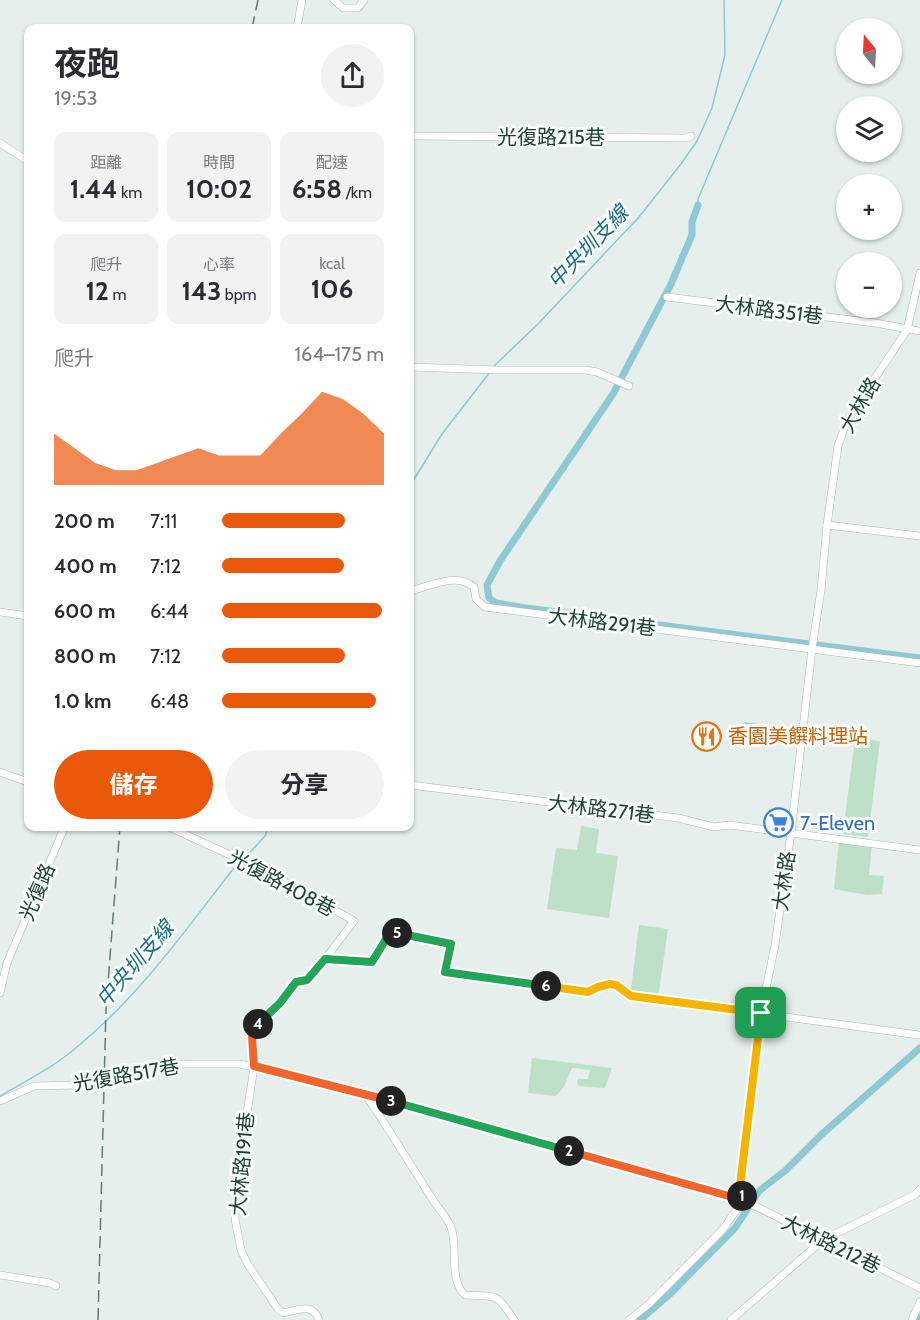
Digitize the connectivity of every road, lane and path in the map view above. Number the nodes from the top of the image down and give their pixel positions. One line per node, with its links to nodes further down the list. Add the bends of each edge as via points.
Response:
1 (302, 0): 4 (street)
2 (334, 0): 3 (street, via 343,8 358,8)
3 (364, 0)
4 (298, 24)
5 (414, 136): 6 (street, 光復路215巷)
6 (691, 136)
7 (0, 143): 8 (street)
8 (24, 158)
9 (920, 273): 11 (street, 大林路)
10 (666, 297): 11 (street, 大林路351巷)
11 (907, 330): 12 (street, 大林路351巷); 15 (street, 大林路, via 846,424 838,446)
12 (920, 331)
13 (414, 367): 14 (street, via 586,370)
14 (628, 386)
15 (827, 525): 16 (street); 20 (street, 大林路)
16 (920, 536)
17 (414, 590): 20 (street, 大林路291巷, via 454,579 474,587 476,599 485,607)
18 (0, 612): 19 (street)
19 (24, 615)
20 (812, 649): 21 (street); 27 (street, 大林路)
21 (920, 663)
22 (0, 772): 23 (street)
23 (24, 781)
24 (414, 785): 27 (street, 大林路271巷, via 678,818 714,827 729,825)
25 (63, 831): 30 (street, 光復路, via 7,963)
26 (178, 831): 29 (street, 光復路408巷, via 263,870 354,921)
27 (791, 833): 28 (street, 大林路271巷); 31 (street, 大林路)
28 (920, 849)
29 (325, 959): 31 (street, via 372,962 391,931 451,944 445,972 588,992 610,984 631,996); 33 (street, via 307,980 296,982 260,1022 252,1036)
30 (0, 993)
31 (761, 1013): 32 (street); 37 (street, 大林路, via 740,1186)
32 (919, 1035)
33 (254, 1066): 34 (street, 光復路517巷); 35 (street, 光復路517巷, via 174,1064 77,1085 34,1086); 43 (street, 大林路191巷, via 237,1179 236,1219 241,1250 278,1310 283,1313 307,1308)
34 (365, 1094): 37 (street, 大林路212巷); 44 (street, via 450,1225 461,1290 465,1295 496,1297)
35 (0, 1101)
36 (920, 1189): 38 (street)
37 (743, 1200): 38 (street, 大林路212巷); 45 (street, via 724,1228)
38 (824, 1240): 41 (street, 大林路212巷); 46 (street)
39 (0, 1275): 40 (street)
40 (57, 1286)
41 (920, 1288)
42 (920, 1302): 47 (street)
43 (319, 1320)
44 (514, 1320)
45 (629, 1320)
46 (731, 1320)
47 (912, 1320)

